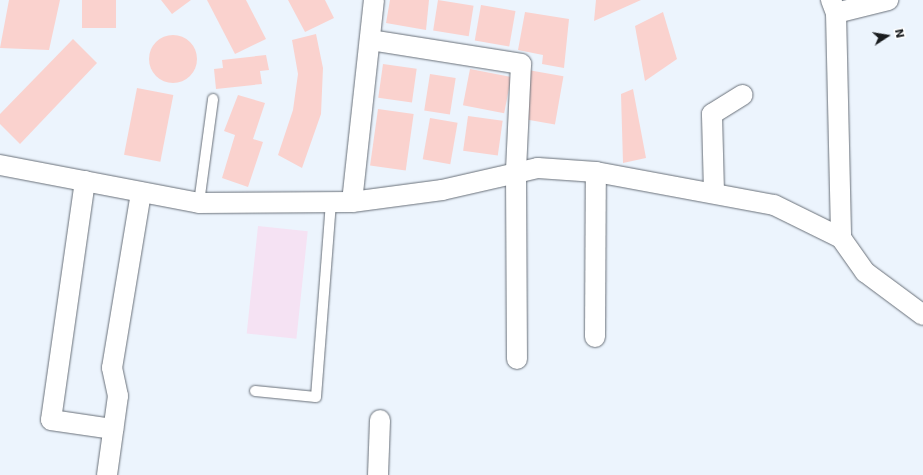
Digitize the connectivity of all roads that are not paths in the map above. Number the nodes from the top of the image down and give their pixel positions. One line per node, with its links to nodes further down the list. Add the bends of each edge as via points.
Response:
1 (374, 0): 4 (street)
2 (888, 0): 3 (street)
3 (833, 6): 16 (street)
4 (370, 40): 8 (street, via 521,64); 13 (street)
5 (743, 95): 12 (street, via 712,114)
6 (213, 98): 14 (lane)
7 (0, 165): 10 (street)
8 (516, 172): 9 (street, via 538,168); 13 (street, via 442,190); 19 (street)
9 (596, 172): 12 (street); 18 (street)
10 (85, 181): 11 (street); 22 (street, via 51,420)
11 (141, 192): 14 (street); 22 (street, via 112,368 118,396)
12 (714, 192): 16 (street, via 774,205)
13 (352, 202): 15 (street)
14 (199, 203): 15 (street)
15 (331, 204): 20 (lane, via 316,397)
16 (841, 238): 17 (street, via 865,272)
17 (923, 315)
18 (595, 337)
19 (517, 359)
20 (255, 391)
21 (380, 420): 24 (street)
22 (113, 429): 23 (street)
23 (107, 475)
24 (378, 475)

